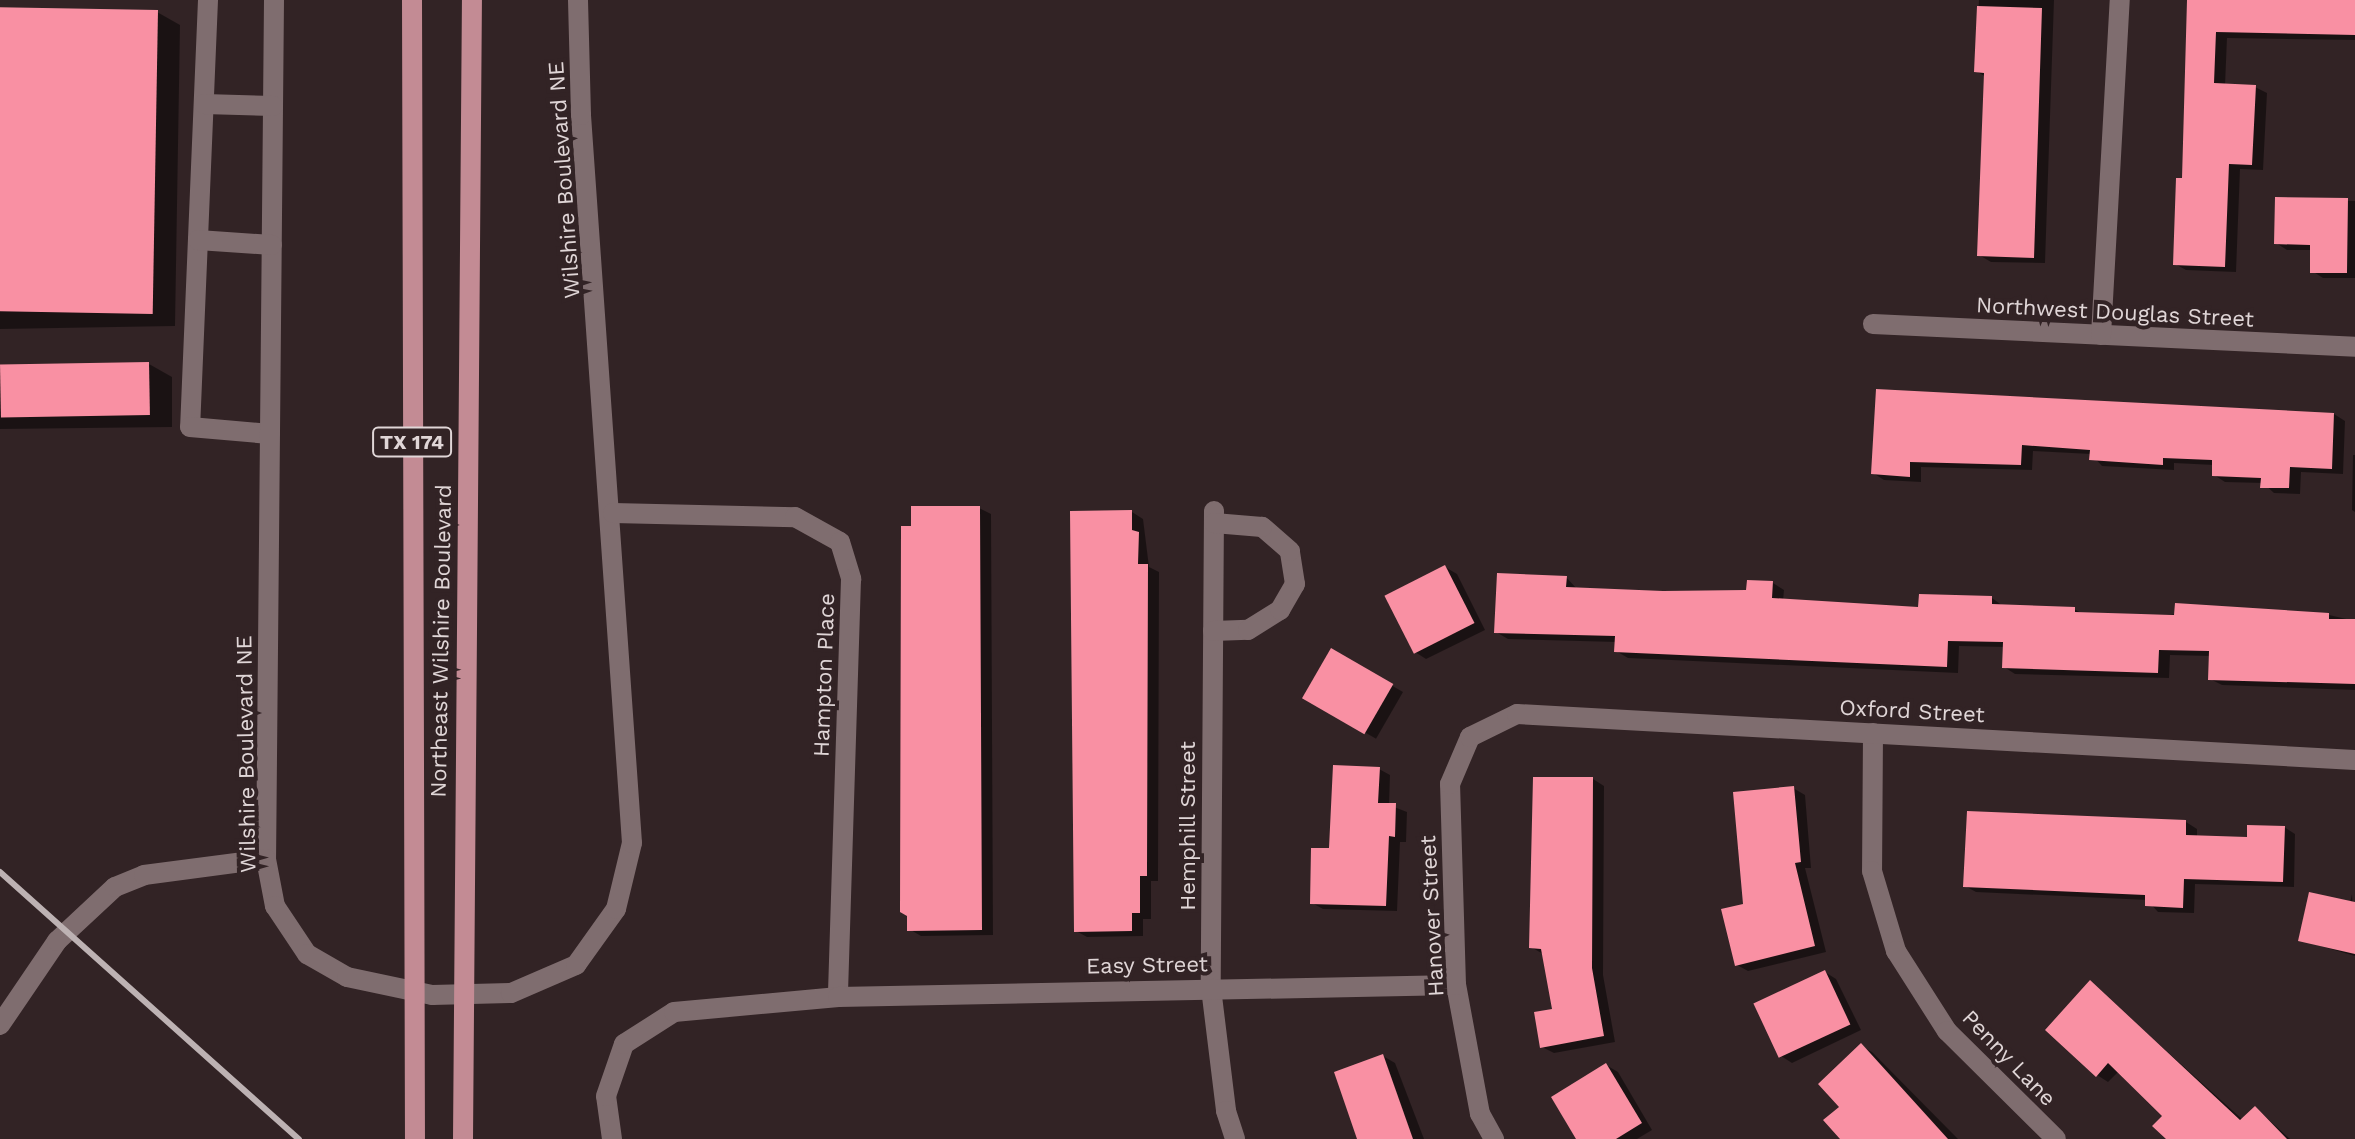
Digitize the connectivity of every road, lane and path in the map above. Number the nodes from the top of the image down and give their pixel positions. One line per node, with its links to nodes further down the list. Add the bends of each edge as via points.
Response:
1 (208, 0): 7 (street)
2 (274, 0): 8 (street, Wilshire Boulevard NE)
3 (412, 0): 25 (main road, Northeast Wilshire Boulevard / TX 174)
4 (472, 0): 26 (main road, Northeast Wilshire Boulevard)
5 (578, 0): 15 (street, Wilshire Boulevard NE, via 581,115)
6 (2120, 0): 12 (street)
7 (204, 104): 8 (street); 9 (street)
8 (273, 106): 10 (street, Wilshire Boulevard NE)
9 (198, 240): 10 (street); 14 (street, via 190,427)
10 (272, 245): 14 (street, Wilshire Boulevard NE)
11 (1873, 324): 12 (street, Northwest Douglas Street)
12 (2101, 335): 13 (street, Northwest Douglas Street)
13 (2355, 347)
14 (270, 434): 20 (street, Wilshire Boulevard NE)
15 (613, 513): 20 (street, Wilshire Boulevard NE, via 632,843 616,909 576,965 511,993 432,995 347,977 307,954 275,906); 23 (street, Hampton Place, via 795,517 840,542 851,579)
16 (1213, 631): 16 (street, Hemphill Street, via 1214,517 1262,527 1290,551 1295,584 1280,610 1248,630); 22 (street, Hemphill Street)
17 (1873, 733): 18 (street, Oxford Street, via 1517,714); 19 (street, Oxford Street); 30 (street, Penny Lane, via 1872,871 1896,951 1947,1031)
18 (1470, 737): 21 (street, Hanover Street, via 1450,784)
19 (2355, 760)
20 (266, 859): 24 (street, via 144,875 115,887 57,941)
21 (1456, 985): 22 (street, Easy Street); 29 (street, Hanover Street, via 1480,1114)
22 (1211, 988): 23 (street, Easy Street); 28 (street, Hemphill Street, via 1226,1111)
23 (838, 997): 27 (street, Easy Street, via 674,1012 624,1044 606,1096)
24 (0, 1025)
25 (415, 1139)
26 (463, 1139)
27 (612, 1139)
28 (1235, 1139)
29 (1494, 1139)
30 (2056, 1139)

